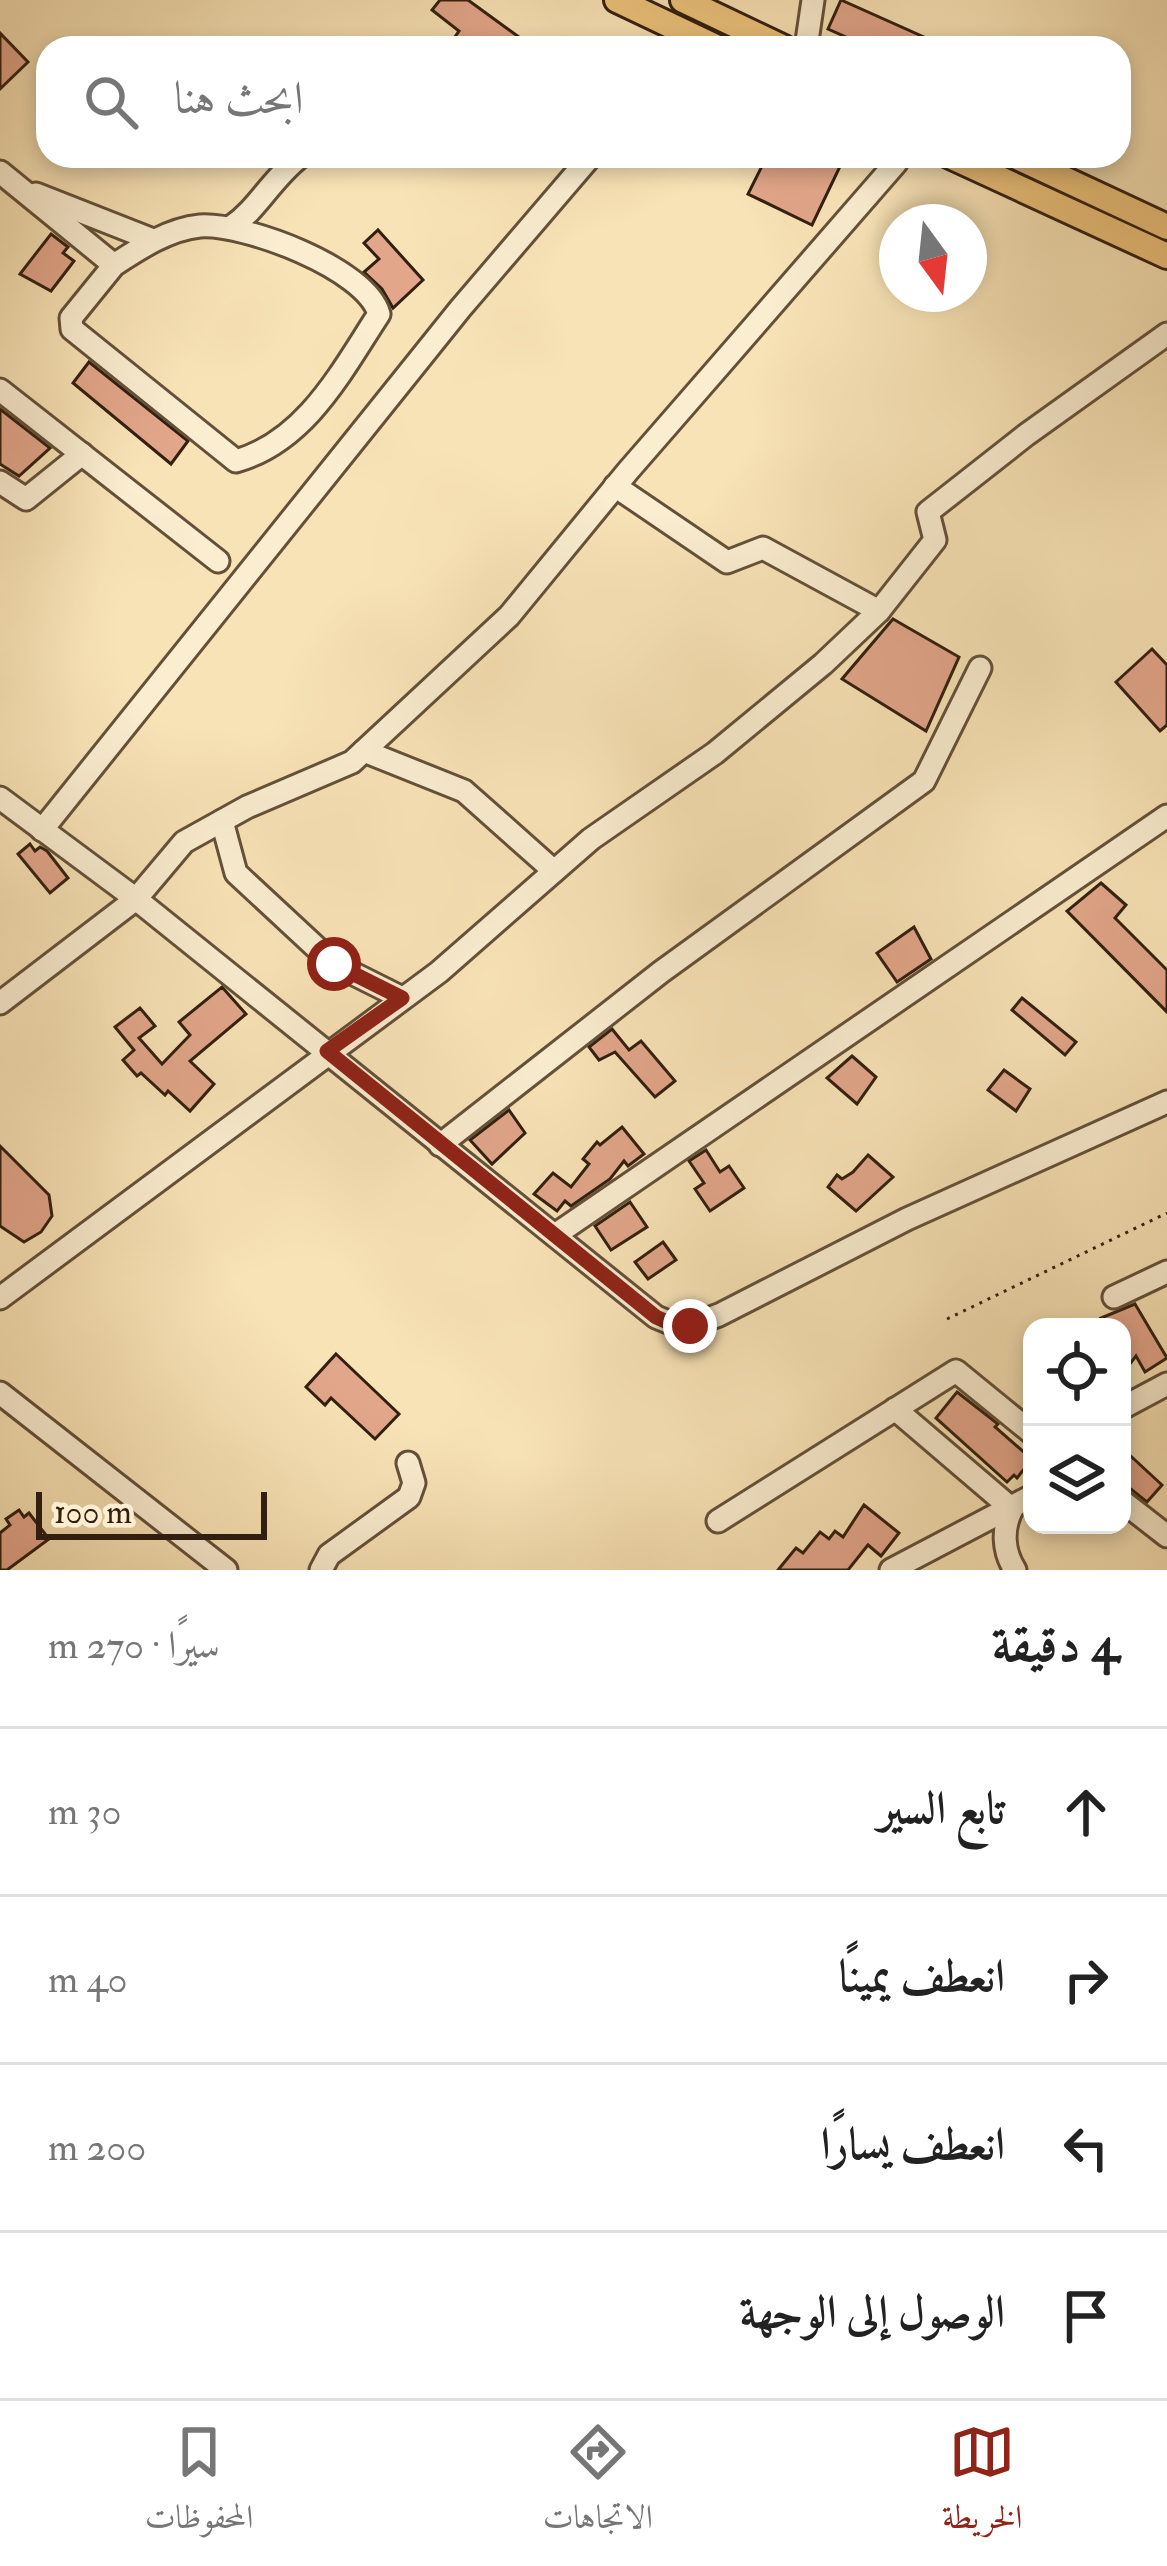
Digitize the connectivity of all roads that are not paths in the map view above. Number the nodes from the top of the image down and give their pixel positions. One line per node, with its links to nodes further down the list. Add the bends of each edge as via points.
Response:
1 (617, 0): 4 (main road)
2 (683, 0): 5 (main road)
3 (813, 0): 6 (street)
4 (693, 36)
5 (759, 36)
6 (808, 36)
7 (285, 168): 14 (street)
8 (581, 168): 31 (street)
9 (892, 168): 23 (street)
10 (976, 168): 17 (main road)
11 (1041, 168): 15 (main road)
12 (0, 172): 13 (street)
13 (24, 191): 16 (street); 18 (street)
14 (231, 227): 16 (street, via 196,226); 18 (street, via 339,270 379,314 319,402 253,456 236,461 72,329 70,318)
15 (1167, 227)
16 (153, 240): 18 (street)
17 (1167, 256)
18 (114, 265)
19 (1167, 334): 25 (street, via 928,512 935,540)
20 (0, 389): 21 (street)
21 (82, 454): 22 (street, via 26,499); 24 (street)
22 (0, 482)
23 (615, 486): 25 (street, via 727,562 763,548); 27 (street, via 509,616)
24 (218, 561)
25 (879, 611): 32 (street, via 716,753)
26 (980, 668): 38 (street, via 924,781)
27 (364, 751): 30 (street); 32 (street, via 464,791)
28 (0, 798): 31 (street)
29 (1167, 816): 39 (street)
30 (222, 821): 33 (street, via 184,842); 34 (street, via 236,873 334,964)
31 (42, 830): 33 (street)
32 (554, 871): 34 (street)
33 (136, 899): 35 (street); 36 (street)
34 (402, 998): 36 (street)
35 (0, 1004)
36 (327, 1051): 38 (street); 41 (street)
37 (1167, 1102): 39 (street, via 690,1326 656,1317)
38 (440, 1145): 39 (street)
39 (555, 1235)
40 (1164, 1279): 42 (street)
41 (0, 1298)
42 (1114, 1298)
43 (1167, 1384): 45 (street)
44 (0, 1393): 54 (street)
45 (1131, 1403)
46 (895, 1409): 47 (street, via 956,1370); 51 (street); 52 (street)
47 (1025, 1426)
48 (408, 1463): 55 (street, via 409,1497 329,1555)
49 (1023, 1502): 51 (street)
50 (1131, 1508): 53 (street)
51 (1012, 1509): 56 (street); 57 (street, via 1005,1541)
52 (718, 1521)
53 (1167, 1536)
54 (226, 1570)
55 (321, 1570)
56 (891, 1570)
57 (1015, 1570)

